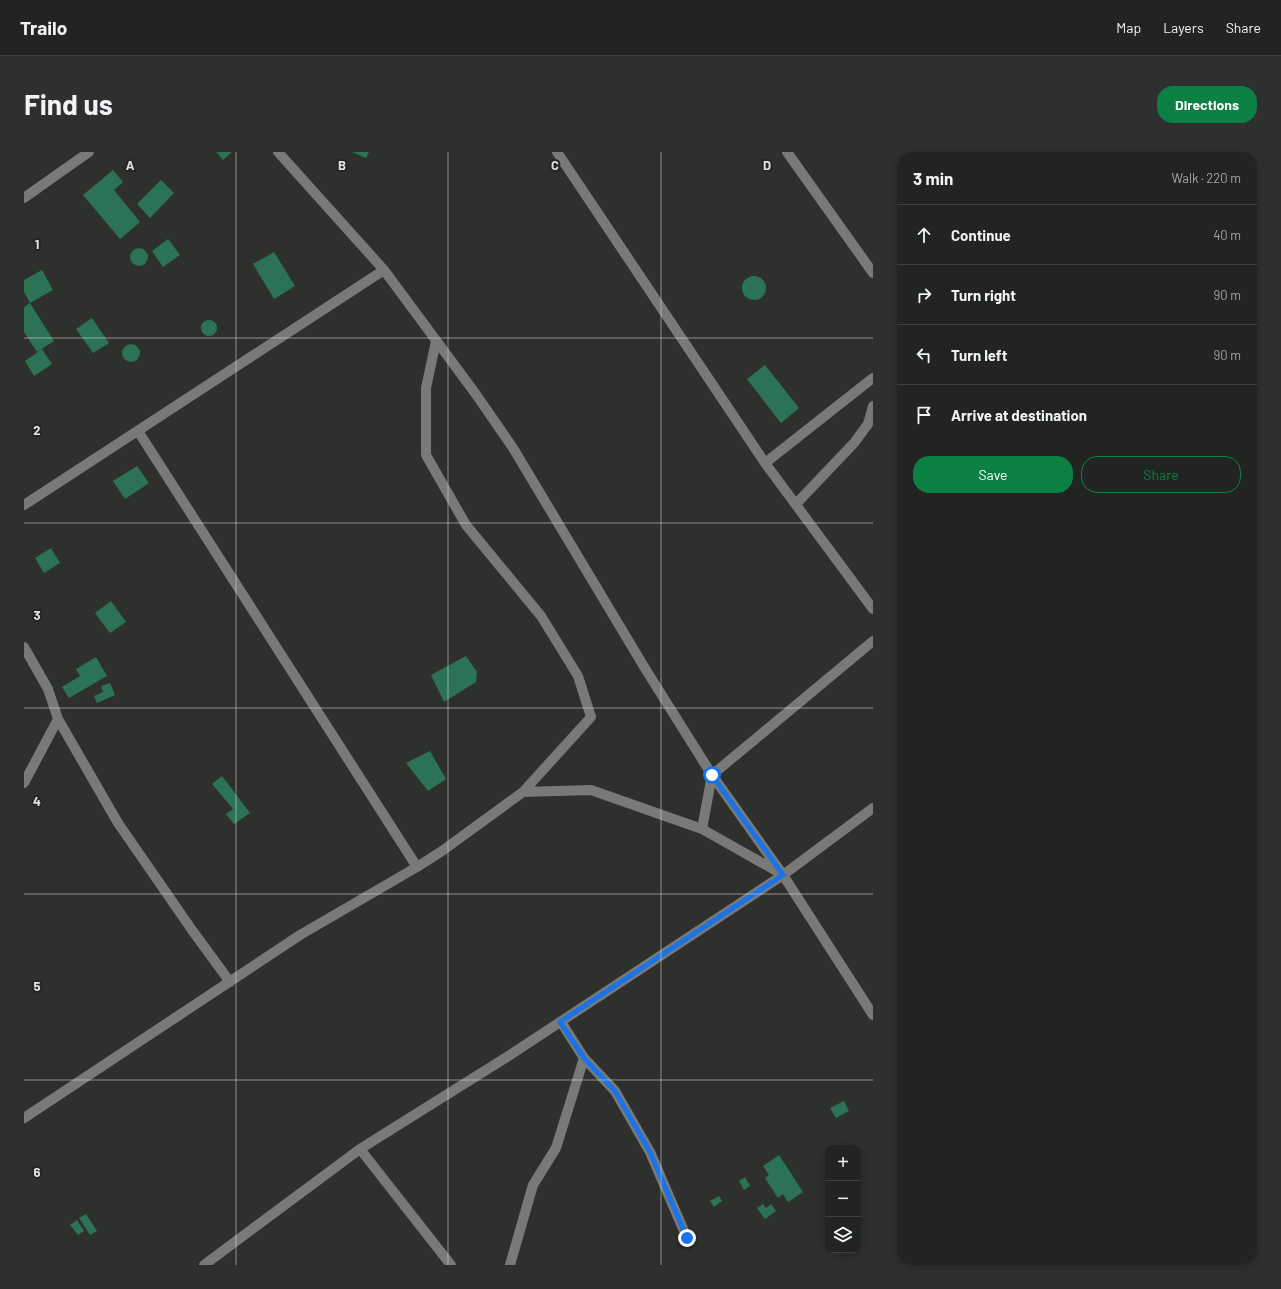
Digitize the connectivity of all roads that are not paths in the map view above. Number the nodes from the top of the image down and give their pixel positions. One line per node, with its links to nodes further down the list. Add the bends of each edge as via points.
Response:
1 (89, 152): 5 (street)
2 (278, 152): 6 (street)
3 (557, 152): 12 (street)
4 (787, 152): 7 (street)
5 (25, 196)
6 (384, 270): 8 (street); 11 (street)
7 (873, 273)
8 (436, 341): 19 (street, via 513,448); 21 (street, via 426,388 426,455 466,525 541,616 578,676 591,717)
9 (873, 378): 12 (street)
10 (873, 406): 13 (street, via 868,424 854,443)
11 (138, 431): 14 (street); 24 (street)
12 (765, 463): 13 (street)
13 (796, 504): 15 (street)
14 (24, 505)
15 (873, 609)
16 (873, 641): 19 (street)
17 (24, 647): 18 (street, via 48,688)
18 (58, 719): 20 (street); 26 (street, via 118,824)
19 (712, 775): 23 (street); 25 (street)
20 (24, 783)
21 (523, 792): 23 (street, via 591,790); 24 (street)
22 (873, 808): 25 (street)
23 (702, 829): 25 (street)
24 (417, 867): 26 (street, via 300,935)
25 (783, 875): 27 (street); 28 (street)
26 (230, 982): 30 (street)
27 (873, 1015)
28 (560, 1022): 29 (street); 31 (street)
29 (584, 1058): 32 (street, via 615,1091 650,1152); 35 (street, via 556,1148 534,1185)
30 (24, 1118)
31 (360, 1150): 33 (street); 34 (street)
32 (687, 1238)
33 (204, 1265)
34 (450, 1265)
35 (510, 1265)

